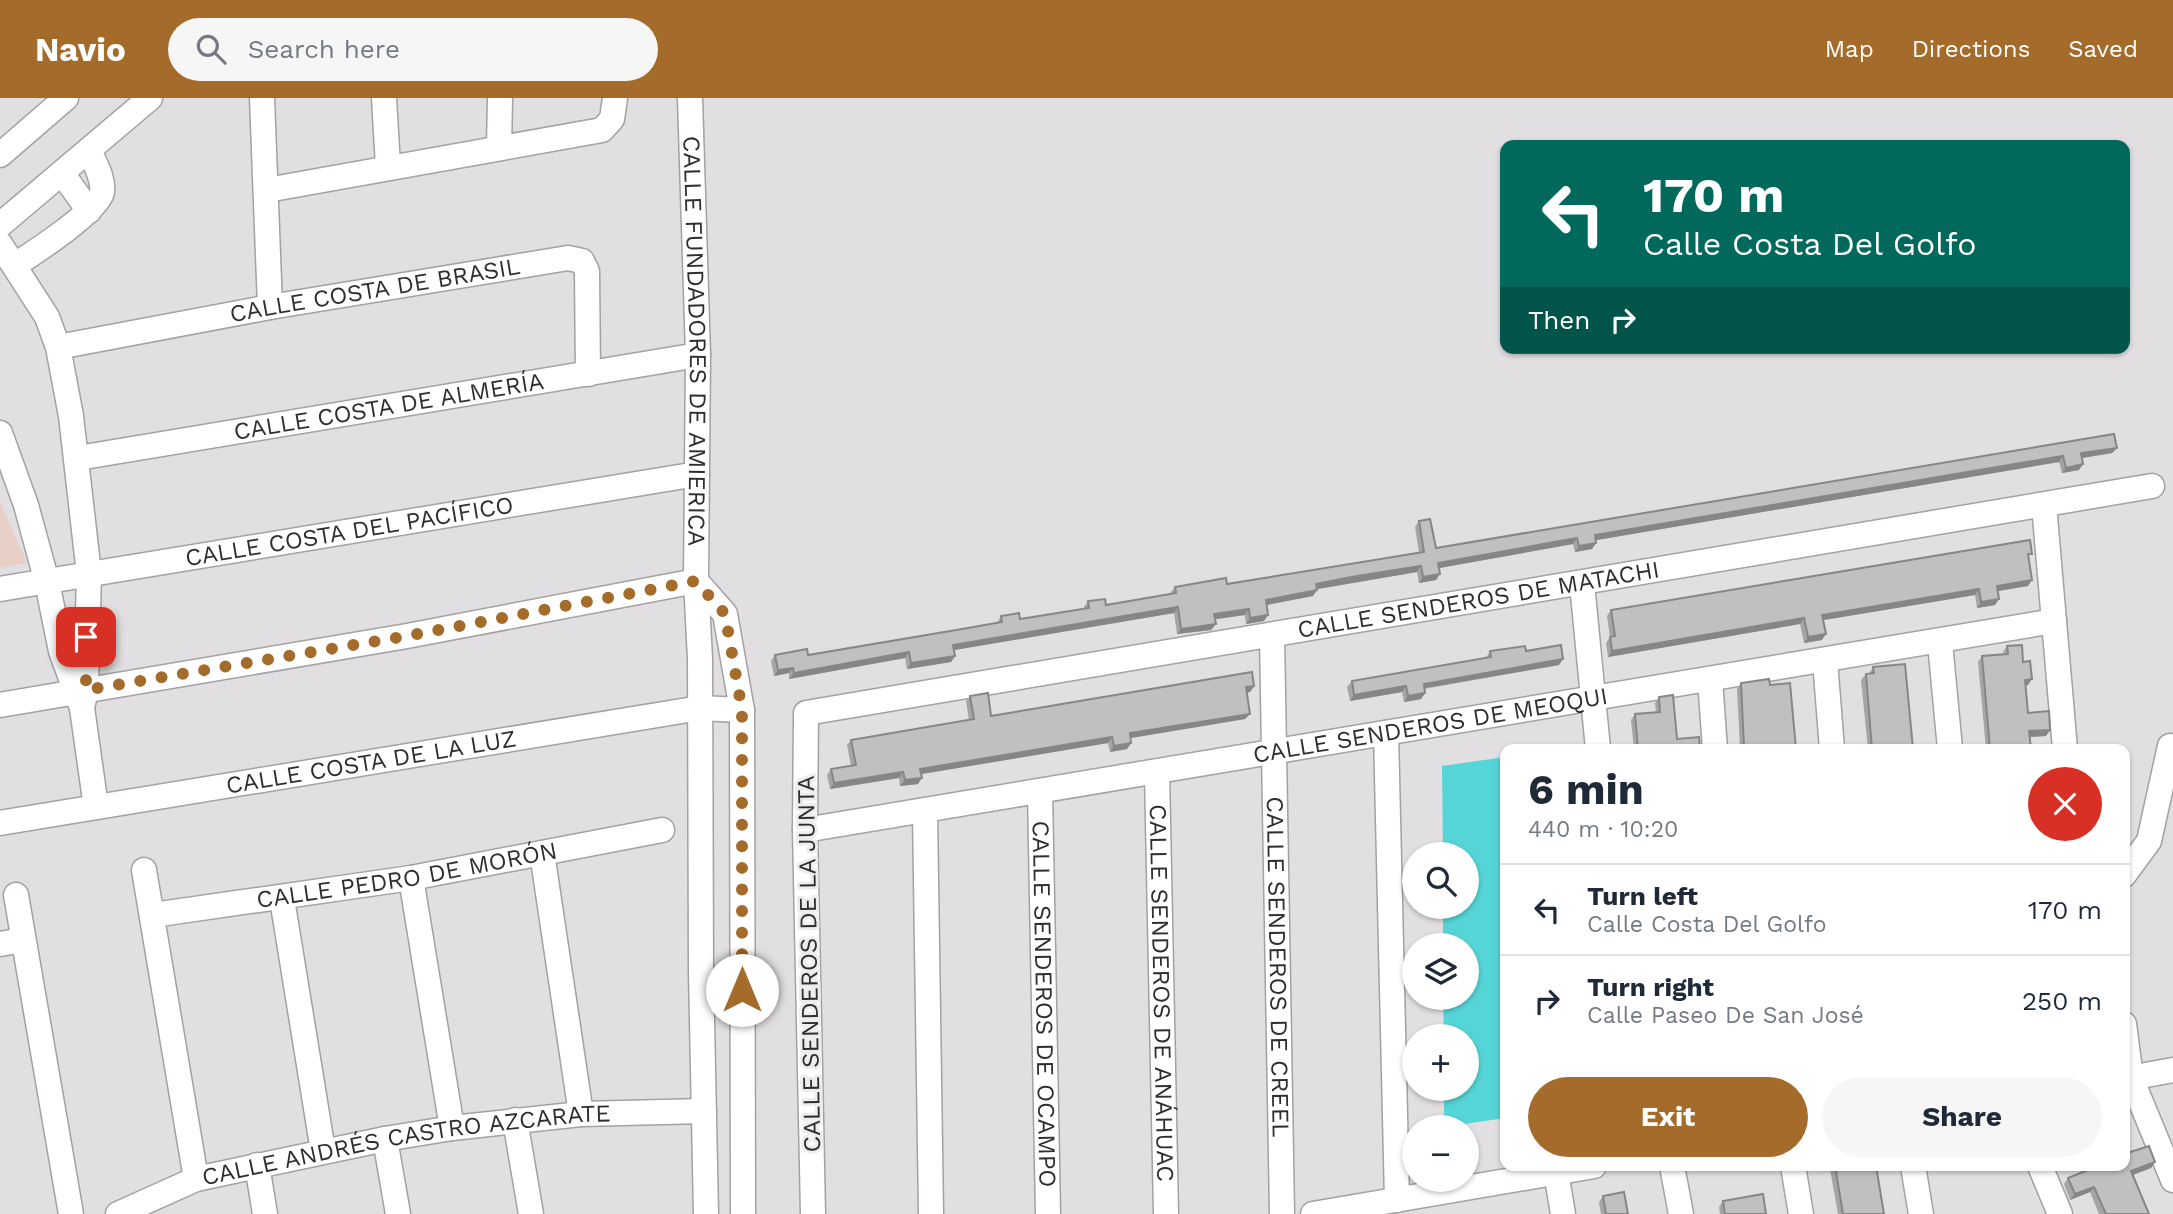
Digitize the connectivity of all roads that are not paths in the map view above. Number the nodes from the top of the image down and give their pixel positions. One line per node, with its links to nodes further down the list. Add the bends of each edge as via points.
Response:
1 (66, 98): 10 (street)
2 (150, 98): 9 (street)
3 (262, 98): 13 (street)
4 (384, 98): 11 (street)
5 (500, 98): 8 (street)
6 (615, 98): 8 (street, via 612,119 602,130)
7 (690, 98): 22 (street, CALLE FUNDADORES DE AMIERICA)
8 (499, 147): 11 (street)
9 (89, 150): 12 (street); 15 (street, via 102,192)
10 (0, 155)
11 (388, 166): 13 (street)
12 (62, 173): 14 (street); 15 (street)
13 (267, 190): 20 (street)
14 (32, 199): 16 (street); 17 (street)
15 (89, 211): 17 (street)
16 (0, 225)
17 (67, 226): 19 (street)
18 (0, 244): 19 (street)
19 (15, 265): 21 (street, via 47,317)
20 (270, 307): 21 (street, CALLE COSTA DE BRASIL); 23 (street, CALLE COSTA DE BRASIL, via 575,259 582,261 587,271)
21 (58, 346): 25 (street)
22 (698, 355): 23 (street, CALLE COSTA DE ALMERÍA); 26 (street, CALLE FUNDADORES DE AMIERICA)
23 (588, 374): 25 (street, CALLE COSTA DE ALMERÍA)
24 (0, 433): 31 (street, via 16,472)
25 (78, 458): 29 (street)
26 (697, 474): 29 (street, CALLE COSTA DEL PACÍFICO); 30 (street, CALLE FUNDADORES DE AMIERICA)
27 (2152, 486): 28 (street, CALLE SENDEROS DE MATACHI)
28 (2044, 505): 32 (street, CALLE SENDEROS DE MATACHI); 34 (street)
29 (89, 574): 31 (street, CALLE COSTA DEL PACÍFICO); 39 (street)
30 (696, 581): 39 (street); 42 (street, CALLE FUNDADORES DE AMIERICA); 43 (street, via 725,614)
31 (47, 582): 33 (street, CALLE COSTA DEL PACÍFICO); 39 (street)
32 (1582, 584): 35 (street, CALLE SENDEROS DE MATACHI); 40 (street)
33 (0, 589)
34 (2054, 621): 36 (street, CALLE SENDEROS DE MEOQUI); 50 (street)
35 (1272, 635): 44 (street, CALLE SENDEROS DE MATACHI); 52 (street, CALLE SENDEROS DE CREEL)
36 (1940, 643): 37 (street, CALLE SENDEROS DE MEOQUI); 49 (street)
37 (1825, 661): 38 (street, CALLE SENDEROS DE MEOQUI); 48 (street)
38 (1710, 680): 40 (street, CALLE SENDEROS DE MEOQUI); 47 (street)
39 (80, 697): 41 (street); 55 (street)
40 (1594, 699): 45 (street, CALLE SENDEROS DE MEOQUI); 46 (street)
41 (0, 705)
42 (700, 708): 43 (street, CALLE COSTA DE LA LUZ); 55 (street, CALLE COSTA DE LA LUZ); 71 (street, CALLE FUNDADORES DE AMIERICA)
43 (742, 710): 95 (street)
44 (806, 713): 59 (street, CALLE SENDEROS DE LA JUNTA)
45 (1386, 733): 52 (street, CALLE SENDEROS DE MEOQUI); 86 (street)
46 (1598, 744)
47 (1715, 744)
48 (1832, 744)
49 (1950, 744)
50 (2065, 744)
51 (2171, 746): 61 (street, via 2149,841)
52 (1273, 753): 53 (street, CALLE SENDEROS DE MEOQUI); 100 (street, CALLE SENDEROS DE CREEL)
53 (1157, 773): 54 (street, CALLE SENDEROS DE MEOQUI); 99 (street, CALLE SENDEROS DE ANÁHUAC)
54 (1040, 792): 56 (street, CALLE SENDEROS DE MEOQUI); 98 (street, CALLE SENDEROS DE OCAMPO)
55 (96, 807): 57 (street, CALLE COSTA DE LA LUZ)
56 (925, 812): 59 (street, CALLE SENDEROS DE MEOQUI); 97 (street)
57 (0, 823)
58 (662, 830): 60 (street, CALLE PEDRO DE MORÓN)
59 (805, 831): 96 (street, CALLE SENDEROS DE LA JUNTA)
60 (542, 853): 63 (street, CALLE PEDRO DE MORÓN); 72 (street)
61 (2130, 867)
62 (144, 870): 66 (street)
63 (411, 878): 65 (street, CALLE PEDRO DE MORÓN); 74 (street)
64 (16, 895): 67 (street)
65 (282, 899): 66 (street, CALLE PEDRO DE MORÓN); 76 (street)
66 (152, 915): 84 (street)
67 (11, 942): 89 (street)
68 (2173, 1070): 69 (street)
69 (2130, 1078)
70 (2130, 1083): 85 (street)
71 (704, 1111): 72 (street, CALLE ANDRÉS CASTRO AZCARATE); 94 (street, CALLE FUNDADORES DE AMIERICA)
72 (581, 1114): 73 (street, CALLE ANDRÉS CASTRO AZCARATE)
73 (515, 1120): 74 (street, CALLE ANDRÉS CASTRO AZCARATE); 93 (street)
74 (452, 1128): 75 (street, CALLE ANDRÉS CASTRO AZCARATE)
75 (385, 1139): 76 (street, CALLE ANDRÉS CASTRO AZCARATE); 92 (street)
76 (323, 1151): 77 (street, CALLE ANDRÉS CASTRO AZCARATE)
77 (257, 1165): 84 (street, CALLE ANDRÉS CASTRO AZCARATE); 91 (street)
78 (1562, 1171): 83 (street)
79 (1673, 1171): 102 (street)
80 (1794, 1171): 103 (street)
81 (1914, 1171): 104 (street)
82 (2042, 1171): 105 (street)
83 (1556, 1172): 87 (street); 101 (street)
84 (196, 1179): 90 (street, CALLE ANDRÉS CASTRO AZCARATE)
85 (2173, 1180)
86 (1397, 1200): 87 (street); 88 (street)
87 (1444, 1203)
88 (1322, 1213)
89 (71, 1214)
90 (118, 1214)
91 (265, 1214)
92 (398, 1214)
93 (531, 1214)
94 (706, 1214)
95 (743, 1214)
96 (813, 1214)
97 (931, 1214)
98 (1048, 1214)
99 (1167, 1214)
100 (1282, 1214)
101 (1563, 1214)
102 (1681, 1214)
103 (1801, 1214)
104 (1921, 1214)
105 (2060, 1214)

